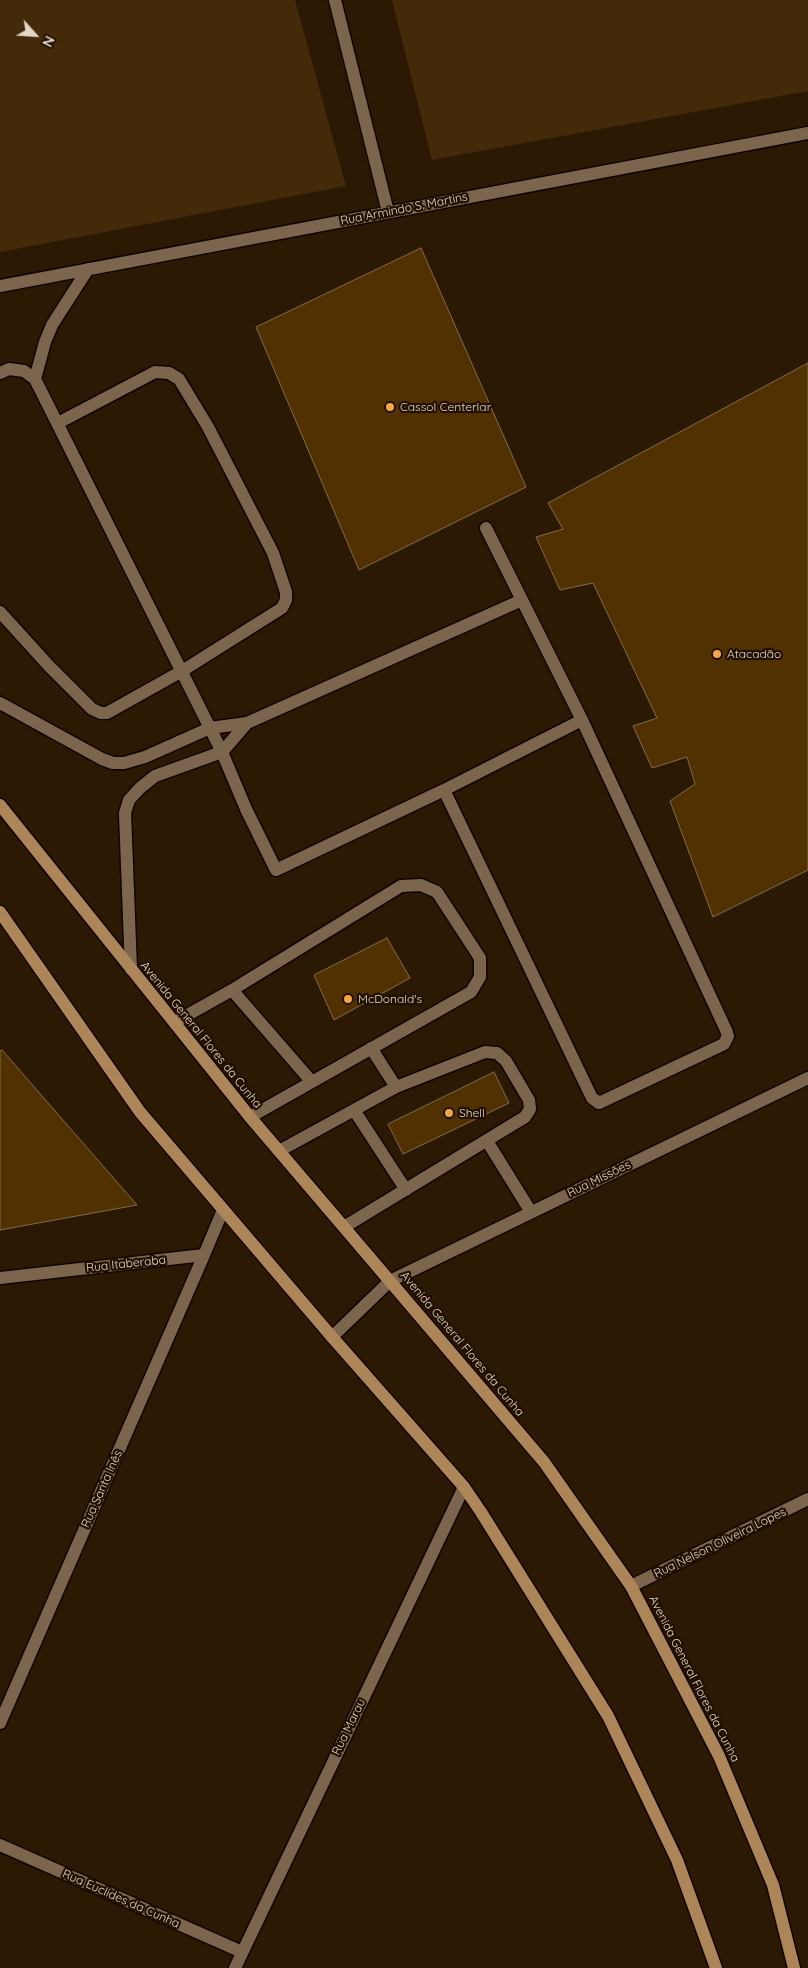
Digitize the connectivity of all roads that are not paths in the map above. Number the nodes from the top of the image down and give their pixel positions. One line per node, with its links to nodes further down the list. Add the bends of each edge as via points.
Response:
1 (336, 0): 3 (street)
2 (808, 133): 3 (street, Rua Armindo S. Martins)
3 (388, 212): 4 (street, Rua Armindo S. Martins)
4 (88, 269): 5 (street, Rua Armindo S. Martins); 7 (street, via 52,325)
5 (0, 286)
6 (0, 373): 7 (street, via 9,369 24,371)
7 (35, 378): 8 (street)
8 (58, 423): 12 (street); 12 (street, via 155,372 179,378 273,553 286,592 282,608)
9 (486, 528): 10 (street)
10 (522, 600): 14 (street); 15 (street)
11 (0, 612): 12 (street, via 49,666 101,714)
12 (182, 671): 16 (street)
13 (0, 703): 16 (street, via 113,763 145,757)
14 (582, 720): 18 (street); 18 (street, via 726,1030 728,1036 724,1044 600,1103 595,1102)
15 (247, 724): 16 (street); 17 (street)
16 (210, 728): 17 (street)
17 (222, 752): 18 (street, via 276,870); 21 (street, via 155,776 129,800 125,813)
18 (444, 790)
19 (0, 805): 21 (main road, Avenida General Flores da Cunha)
20 (0, 912): 33 (main road, via 140,1112)
21 (131, 969): 23 (main road, Avenida General Flores da Cunha)
22 (232, 990): 23 (street); 24 (street, via 401,886 421,885 437,892 480,958 480,977 471,992); 26 (street)
23 (175, 1022): 29 (main road, Avenida General Flores da Cunha)
24 (371, 1048): 26 (street); 27 (street)
25 (808, 1078): 34 (street, Rua Missões)
26 (312, 1082): 29 (street)
27 (396, 1087): 28 (street); 30 (street, via 485,1052 497,1054 506,1062 529,1100 530,1109 525,1117)
28 (354, 1110): 31 (street); 32 (street)
29 (250, 1117): 31 (main road, Avenida General Flores da Cunha)
30 (487, 1142): 32 (street); 34 (street)
31 (279, 1151): 35 (main road, Avenida General Flores da Cunha)
32 (406, 1190): 35 (street)
33 (224, 1210): 36 (street); 39 (main road)
34 (531, 1212): 38 (street, Rua Missões)
35 (344, 1227): 38 (main road, Avenida General Flores da Cunha)
36 (204, 1255): 37 (street, Rua Itaberaba); 43 (street, Rua Santa Inês)
37 (0, 1278)
38 (390, 1280): 39 (street, Rua Missões); 42 (main road, Avenida General Flores da Cunha, via 544,1462)
39 (332, 1337): 40 (main road)
40 (464, 1487): 45 (street, Rua Marau); 47 (main road, via 608,1716 677,1860)
41 (808, 1499): 42 (street, Rua Nelson Oliveira Lopes)
42 (631, 1586): 48 (main road, Avenida General Flores da Cunha, via 719,1756 773,1884)
43 (0, 1723)
44 (0, 1845): 45 (street, Rua Euclides da Cunha)
45 (242, 1952): 46 (street, Rua Marau)
46 (235, 1968)
47 (716, 1968)
48 (794, 1968)

